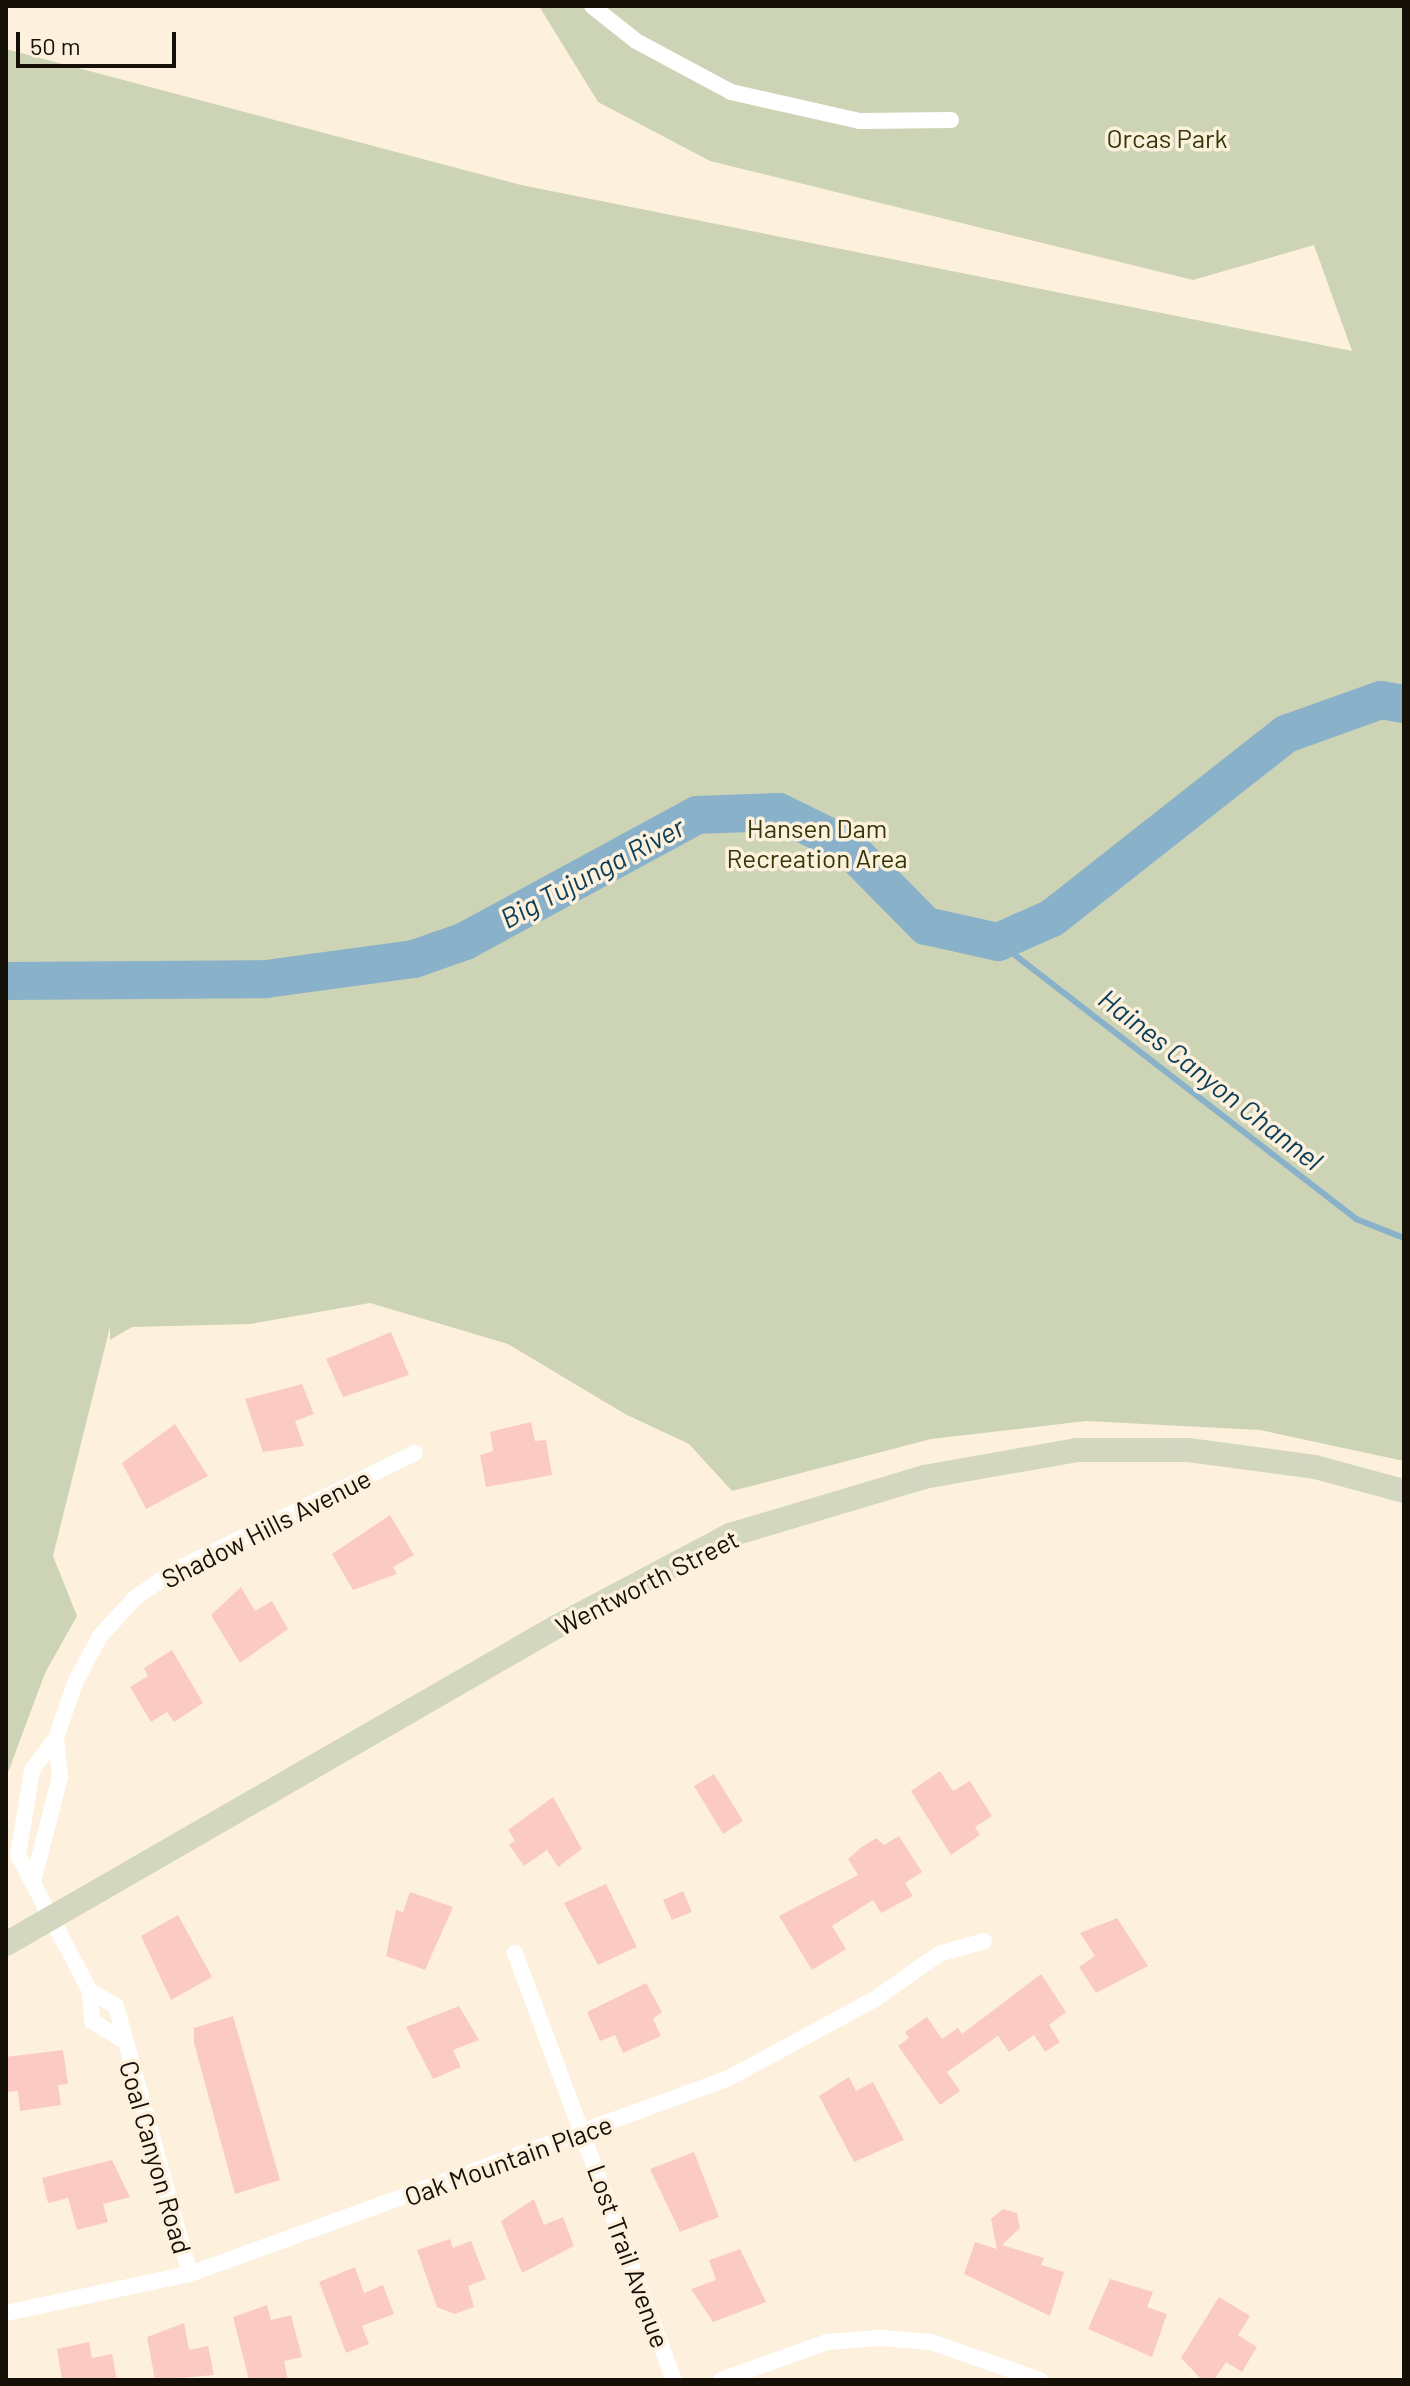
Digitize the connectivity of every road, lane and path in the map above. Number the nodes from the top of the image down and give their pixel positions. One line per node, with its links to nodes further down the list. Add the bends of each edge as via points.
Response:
1 (592, 6): 2 (street, via 636,41 731,92 860,121)
2 (951, 120)
3 (415, 1453): 5 (street, Shadow Hills Avenue, via 174,1571 136,1597 100,1636)
4 (1404, 1491): 9 (main road, Wentworth Street, via 1315,1467 1188,1450 1077,1450 924,1477 730,1535 556,1627)
5 (56, 1738): 6 (street, Shadow Hills Avenue, via 32,1770); 7 (street, Shadow Hills Avenue, via 60,1777)
6 (26, 1796): 7 (street, via 42,1790); 8 (street, Shadow Hills Avenue, via 18,1855)
7 (54, 1802): 8 (street, Shadow Hills Avenue)
8 (33, 1882): 9 (street, Shadow Hills Avenue)
9 (52, 1917): 11 (main road, Wentworth Street); 13 (street, Coal Canyon Road)
10 (984, 1941): 15 (street, Oak Mountain Place, via 939,1954 875,1999 727,2079)
11 (6, 1944)
12 (515, 1953): 15 (street, Lost Trail Avenue)
13 (90, 1991): 14 (street, Coal Canyon Road, via 116,2006); 14 (street, Coal Canyon Road, via 92,2021)
14 (121, 2039): 16 (street, Coal Canyon Road, via 152,2124)
15 (585, 2133): 16 (street, Oak Mountain Place); 18 (street, Lost Trail Avenue)
16 (190, 2274): 17 (street, Oak Mountain Place)
17 (6, 2313)
18 (674, 2380)
19 (721, 2380): 20 (street, via 827,2342 880,2338 931,2342)
20 (1040, 2380)

